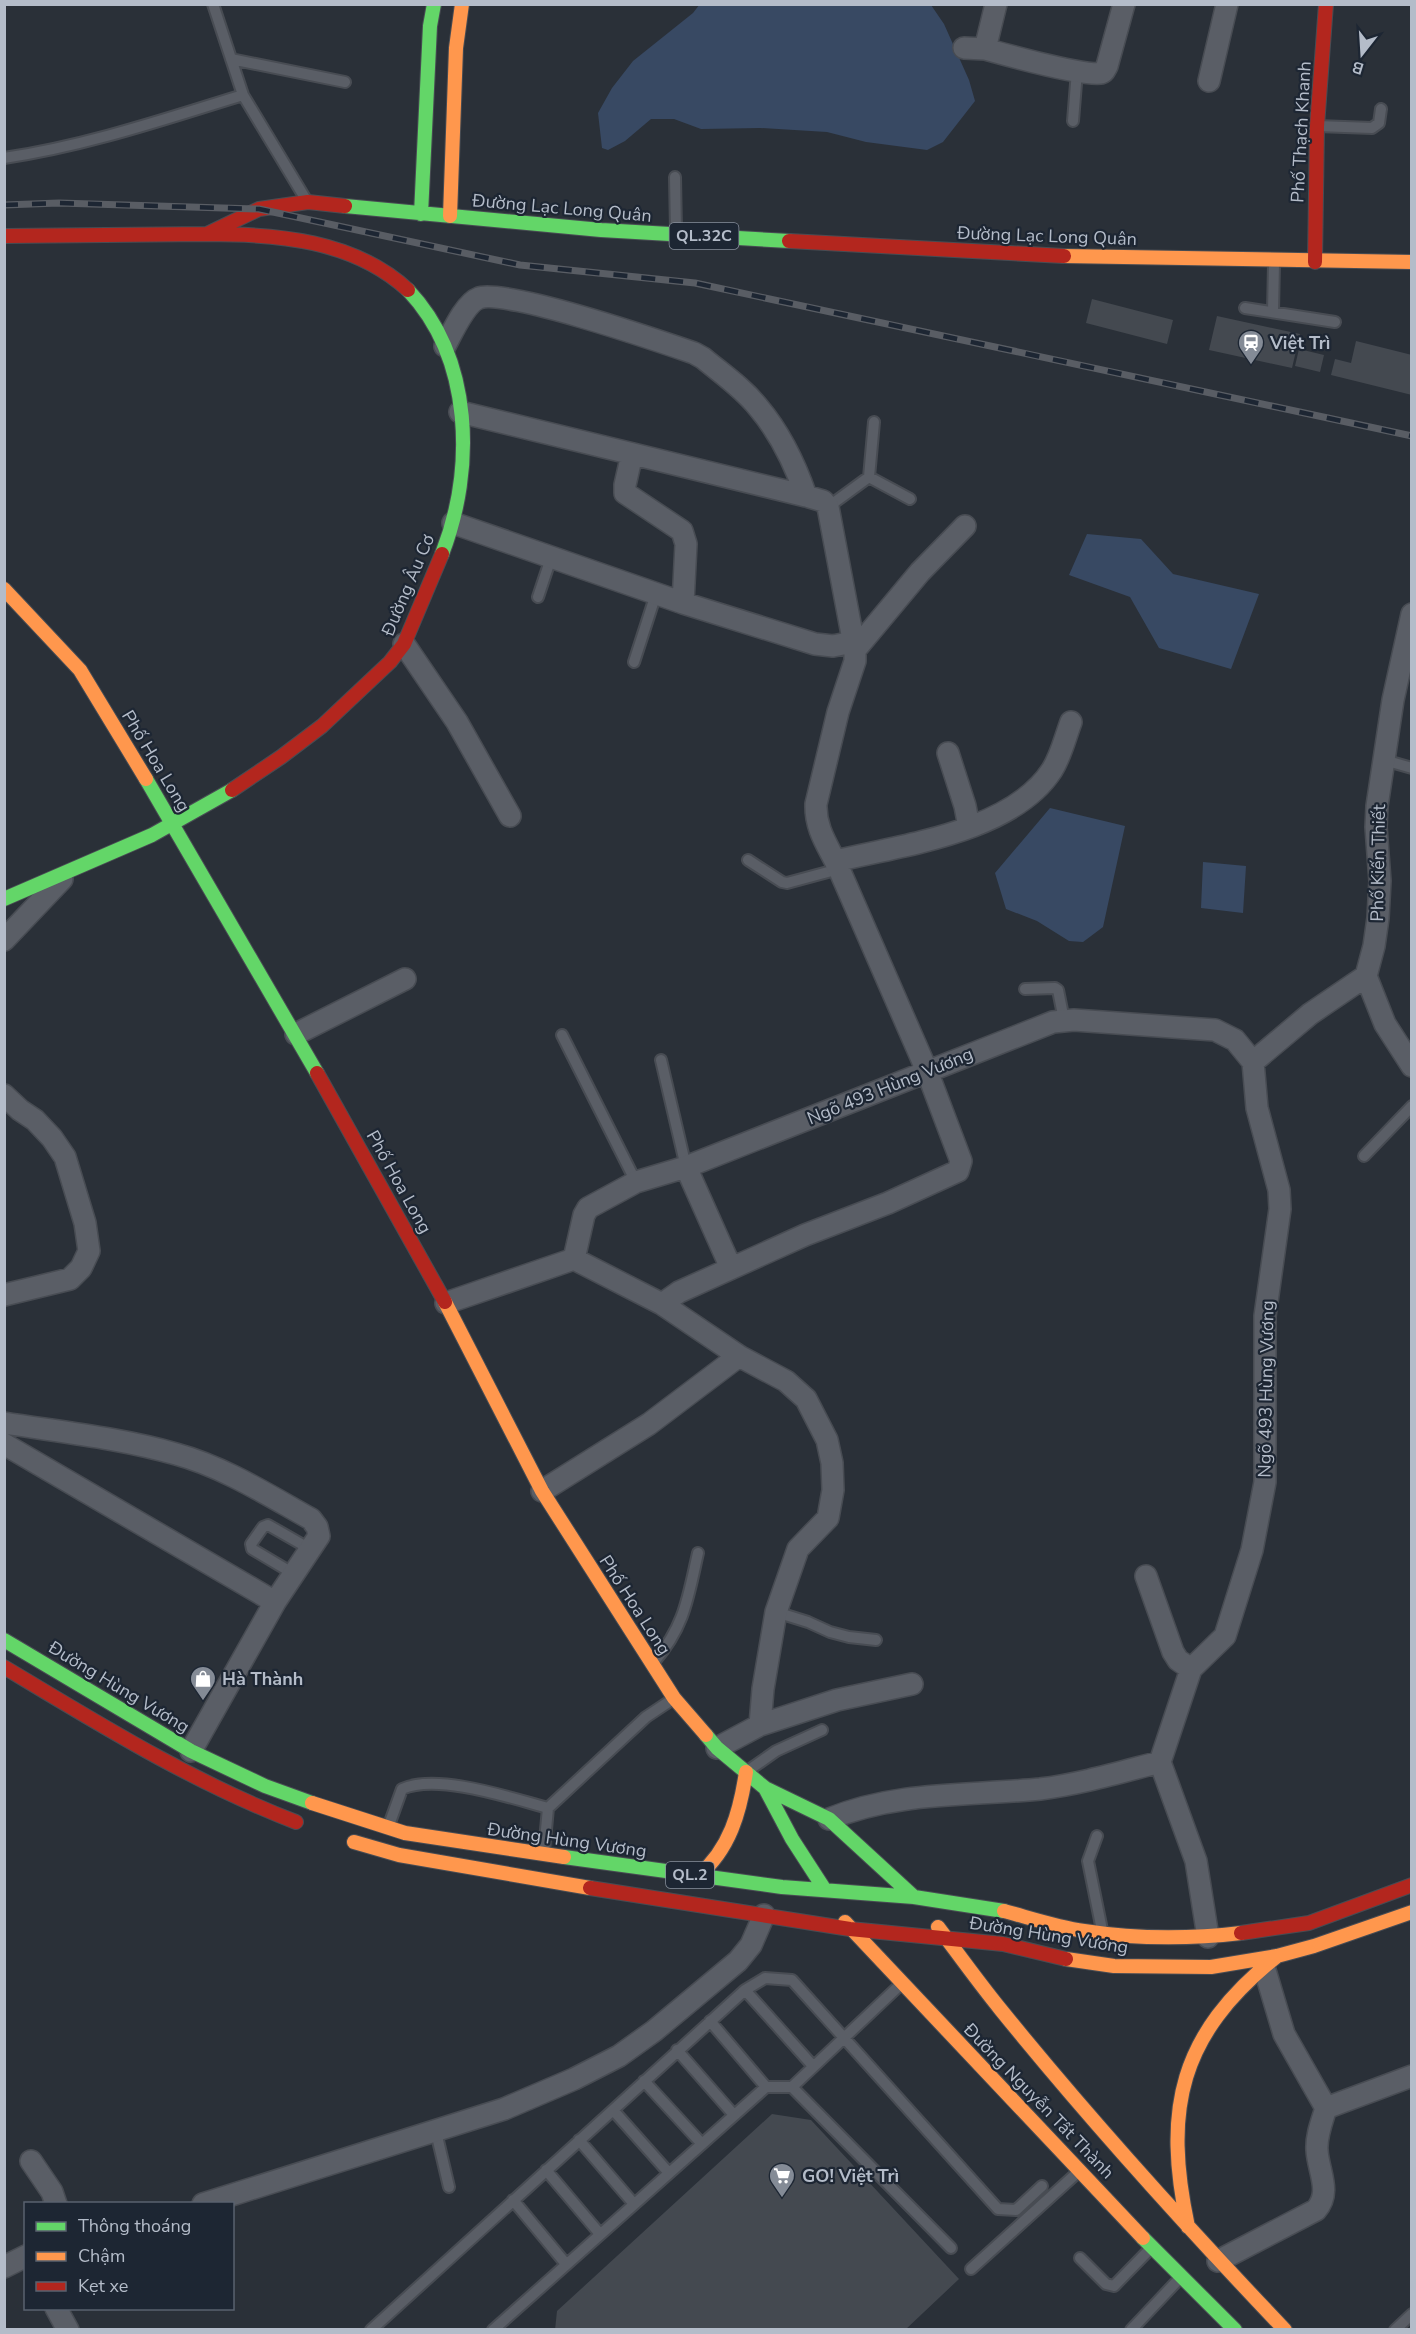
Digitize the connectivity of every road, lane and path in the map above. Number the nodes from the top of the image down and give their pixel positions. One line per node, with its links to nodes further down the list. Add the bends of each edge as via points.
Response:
1 (213, 4): 10 (lane)
2 (434, 4): 21 (main road)
3 (462, 4): 22 (main road, via 456,48)
4 (996, 4): 9 (street)
5 (1124, 4): 11 (street, via 1104,72)
6 (1227, 4): 12 (street)
7 (1326, 4): 17 (main road, Phố Thạch Khanh)
8 (964, 48): 9 (street)
9 (985, 49): 11 (street)
10 (231, 59): 13 (lane); 14 (lane)
11 (1077, 71): 16 (lane)
12 (1209, 81)
13 (345, 82)
14 (243, 95): 18 (lane, via 115,135); 20 (lane)
15 (1381, 109): 17 (lane, via 1379,123 1372,128)
16 (1072, 122)
17 (1317, 126): 27 (main road, Phố Thạch Khanh)
18 (4, 158)
19 (675, 177): 24 (lane)
20 (308, 202): 21 (main road, Đường Lạc Long Quân / QL.32C); 23 (main road, Đường Lạc Long Quân / QL.32C, via 259,208)
21 (421, 214): 22 (main road, Đường Lạc Long Quân / QL.32C)
22 (450, 216): 24 (main road, Đường Lạc Long Quân / QL.32C)
23 (207, 234): 25 (main road, Đường Lạc Long Quân / QL.32C); 32 (main road, Đường Âu Cơ, via 294,239 349,255 383,271 412,294)
24 (676, 235): 26 (main road, Đường Lạc Long Quân / QL.32C, via 1041,256)
25 (4, 236)
26 (1274, 261): 27 (main road, Đường Lạc Long Quân / QL.32C); 30 (lane)
27 (1315, 262): 28 (main road, Đường Lạc Long Quân / QL.32C)
28 (1412, 262)
29 (1245, 308): 30 (lane)
30 (1273, 312): 31 (lane)
31 (1335, 322)
32 (445, 346): 33 (main road, Đường Âu Cơ, via 458,383); 37 (street, via 471,302 487,296 533,304 694,353 757,405 785,446)
33 (460, 412): 35 (street); 40 (main road, Đường Âu Cơ, via 462,463)
34 (874, 422): 36 (lane)
35 (632, 454): 37 (street); 46 (street, via 625,493 682,531 685,537)
36 (869, 477): 38 (lane); 39 (lane)
37 (806, 496): 39 (street, via 823,501)
38 (910, 499)
39 (828, 507): 49 (street)
40 (453, 523): 42 (street); 48 (main road, Đường Âu Cơ)
41 (965, 526): 49 (street)
42 (551, 558): 44 (street); 45 (lane)
43 (4, 589): 57 (main road, Phố Hoa Long, via 80,670)
44 (656, 594): 46 (street); 51 (lane)
45 (538, 597)
46 (682, 603): 49 (street, via 823,646)
47 (1412, 614): 50 (street, Phố Kiến Thiết)
48 (404, 644): 56 (street, via 457,722); 57 (main road, Đường Âu Cơ, via 359,694 314,733 227,793)
49 (854, 646): 60 (street, via 855,661 816,804 818,825)
50 (1408, 648): 54 (street, Phố Kiến Thiết, via 1393,700)
51 (634, 663)
52 (1071, 722): 58 (street, via 1052,769 1037,787 1016,805)
53 (948, 753): 58 (street)
54 (1384, 760): 55 (lane); 64 (street, Phố Kiến Thiết, via 1376,827 1378,918)
55 (1412, 768)
56 (510, 816)
57 (172, 825): 61 (main road, Đường Âu Cơ); 68 (main road, Phố Hoa Long)
58 (969, 827): 60 (street)
59 (748, 860): 60 (lane, via 787,883)
60 (838, 865): 73 (street)
61 (71, 870): 62 (main road, Đường Âu Cơ); 63 (street)
62 (4, 899)
63 (4, 940)
64 (1366, 976): 71 (street, via 1310,1014); 72 (street, via 1385,1024)
65 (405, 980): 68 (street)
66 (1025, 989): 67 (lane, via 1058,990)
67 (1064, 1020): 71 (street, Ngõ 493 Hùng Vương, via 1215,1030 1235,1040); 73 (street, Ngõ 493 Hùng Vương)
68 (296, 1034): 82 (main road, Phố Hoa Long)
69 (562, 1035): 78 (lane)
70 (661, 1060): 77 (lane)
71 (1253, 1062): 98 (street, Ngõ 493 Hùng Vương, via 1257,1108 1279,1190 1280,1209 1265,1316 1265,1482 1252,1550 1225,1636)
72 (1412, 1066)
73 (927, 1071): 77 (street, Ngõ 493 Hùng Vương); 80 (street, via 962,1161 958,1171)
74 (4, 1095): 81 (street, via 35,1120 65,1157 85,1223 89,1251 70,1279)
75 (1412, 1106): 76 (lane)
76 (1364, 1156)
77 (686, 1167): 78 (street, Ngõ 493 Hùng Vương); 80 (street)
78 (636, 1182): 79 (street, Ngõ 493 Hùng Vương, via 588,1208)
79 (574, 1259): 82 (street); 83 (street)
80 (731, 1268): 83 (street)
81 (4, 1295)
82 (446, 1303): 87 (main road, Phố Hoa Long)
83 (662, 1304): 84 (street)
84 (739, 1356): 87 (street, via 649,1424); 93 (street, via 786,1381 806,1399 827,1440 832,1463 828,1518 798,1549)
85 (4, 1423): 88 (street, via 177,1454 239,1479 311,1520 319,1536)
86 (4, 1444): 92 (street)
87 (542, 1491): 96 (main road, Phố Hoa Long)
88 (310, 1549): 90 (street); 90 (lane, via 268,1526 251,1544 252,1549)
89 (699, 1553): 96 (lane, via 679,1627)
90 (294, 1574): 92 (street)
91 (1146, 1576): 98 (street, via 1175,1656)
92 (275, 1602): 104 (street)
93 (776, 1612): 95 (lane, via 849,1638); 101 (street)
94 (4, 1640): 104 (main road, Đường Hùng Vương / QL.2)
95 (876, 1640)
96 (652, 1664): 100 (main road, Phố Hoa Long)
97 (4, 1667): 110 (main road, via 181,1772 254,1807)
98 (1191, 1669): 105 (street, Ngõ 493 Hùng Vương)
99 (912, 1684): 101 (street, via 837,1700)
100 (674, 1698): 103 (main road, Phố Hoa Long); 108 (lane, via 646,1717)
101 (760, 1725): 103 (street)
102 (822, 1730): 106 (lane, via 776,1751)
103 (717, 1748): 106 (main road, Phố Hoa Long)
104 (191, 1751): 111 (main road, Đường Hùng Vương / QL.2, via 265,1786)
105 (1160, 1762): 109 (street, via 1041,1789 892,1800 857,1807); 125 (street, via 1196,1861)
106 (746, 1772): 107 (main road, Phố Hoa Long); 115 (main road, via 740,1807 728,1840 712,1864)
107 (765, 1788): 109 (main road, Phố Hoa Long); 117 (main road, Phố Hoa Long)
108 (548, 1808): 111 (lane, via 433,1783 402,1789); 114 (lane)
109 (829, 1819): 118 (main road, Phố Hoa Long)
110 (306, 1826)
111 (388, 1828): 114 (main road, Đường Hùng Vương / QL.2)
112 (1098, 1836): 123 (lane, via 1088,1861)
113 (337, 1837): 120 (main road, Đường Hùng Vương / QL.2, via 399,1855 477,1870)
114 (544, 1854): 115 (main road, Đường Hùng Vương / QL.2)
115 (698, 1876): 117 (main road, Đường Hùng Vương / QL.2)
116 (1412, 1885): 122 (main road, Đường Hùng Vương / QL.2, via 1309,1923)
117 (825, 1890): 118 (main road, Đường Hùng Vương / QL.2); 121 (main road, Đường Nguyễn Tất Thành)
118 (914, 1897): 123 (main road, Đường Hùng Vương / QL.2, via 1004,1911); 124 (main road, Đường Nguyễn Tất Thành)
119 (1412, 1912): 126 (main road, Đường Hùng Vương / QL.2)
120 (764, 1914): 121 (main road, Đường Hùng Vương / QL.2); 140 (street, via 751,1945 738,1961 619,2056 504,2109)
121 (850, 1929): 124 (main road, Đường Hùng Vương / QL.2); 127 (main road, Đường Nguyễn Tất Thành)
122 (1270, 1929): 125 (main road, Đường Hùng Vương / QL.2); 126 (main road)
123 (1102, 1933): 125 (main road, Đường Hùng Vương / QL.2)
124 (945, 1937): 126 (main road, Đường Hùng Vương / QL.2, via 1004,1944 1079,1962 1123,1966 1211,1967); 153 (main road, Đường Nguyễn Tất Thành)
125 (1208, 1937)
126 (1270, 1961): 137 (street, via 1284,2034); 153 (main road, via 1214,2020 1195,2052 1182,2088 1176,2152)
127 (902, 1984): 130 (lane); 145 (main road, Đường Nguyễn Tất Thành)
128 (745, 1989): 129 (lane); 130 (lane, via 765,1978 792,1980); 132 (lane)
129 (710, 2021): 131 (lane); 135 (lane)
130 (845, 2037): 132 (lane); 147 (lane, via 998,2209 1016,2210)
131 (677, 2050): 134 (lane); 139 (lane)
132 (813, 2066): 136 (lane)
133 (1412, 2076): 137 (street)
134 (644, 2081): 138 (lane); 142 (lane)
135 (766, 2087): 136 (lane); 139 (lane)
136 (792, 2087): 155 (lane)
137 (1326, 2108): 159 (street, via 1317,2150 1324,2190 1322,2203 1316,2210)
138 (613, 2110): 141 (lane); 146 (lane)
139 (734, 2115): 142 (lane)
140 (436, 2132): 148 (lane); 151 (street)
141 (579, 2140): 144 (lane); 152 (lane)
142 (702, 2144): 146 (lane)
143 (31, 2161): 150 (street)
144 (546, 2170): 149 (lane); 154 (lane)
145 (1080, 2171): 156 (main road, Đường Nguyễn Tất Thành); 162 (lane)
146 (669, 2173): 152 (lane)
147 (1042, 2186)
148 (449, 2187)
149 (513, 2200): 160 (lane); 167 (lane)
150 (55, 2202)
151 (209, 2202)
152 (634, 2204): 154 (lane)
153 (1185, 2232): 159 (main road, Đường Nguyễn Tất Thành)
154 (600, 2234): 160 (lane)
155 (951, 2248)
156 (1160, 2250): 158 (lane, via 1114,2286 1106,2284); 163 (main road, Đường Nguyễn Tất Thành)
157 (24, 2257): 161 (street)
158 (1080, 2258)
159 (1218, 2261): 171 (main road, Đường Nguyễn Tất Thành)
160 (566, 2264): 168 (lane)
161 (4, 2267)
162 (971, 2269)
163 (1181, 2276): 169 (lane); 170 (main road, Đường Nguyễn Tất Thành)
164 (57, 2310): 166 (street)
165 (1412, 2314): 172 (lane)
166 (68, 2330)
167 (371, 2330)
168 (493, 2330)
169 (1131, 2330)
170 (1236, 2330)
171 (1285, 2330)
172 (1395, 2330)

